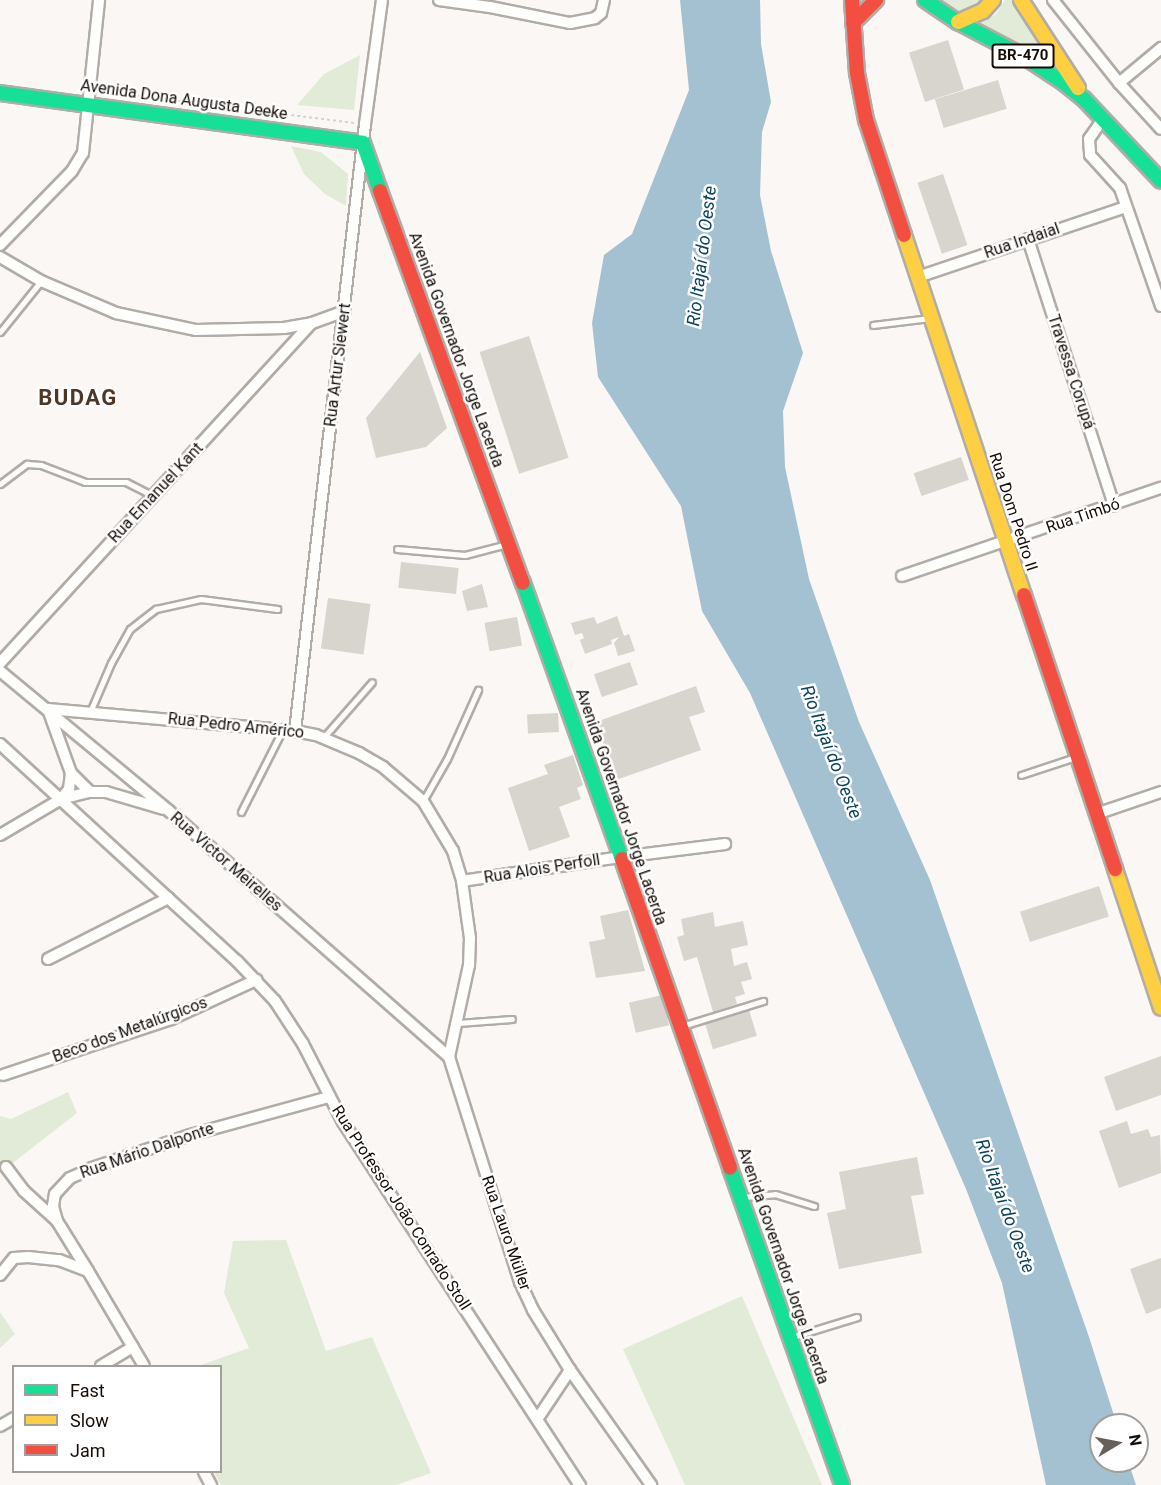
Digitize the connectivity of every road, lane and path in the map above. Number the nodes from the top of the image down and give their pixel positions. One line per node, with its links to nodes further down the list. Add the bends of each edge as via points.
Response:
1 (99, 0): 16 (street)
2 (382, 0): 19 (street, Rua Artur Siewert)
3 (439, 0): 4 (street, via 570,23 596,18)
4 (604, 0)
5 (852, 0): 12 (main road, Rua Dom Pedro II)
6 (876, 0): 12 (main road)
7 (925, 0): 11 (main road, BR-470)
8 (993, 0): 11 (main road, via 983,11)
9 (1021, 0): 17 (main road, BR-470)
10 (1053, 0): 14 (street)
11 (958, 22): 17 (main road, BR-470, via 1023,56)
12 (853, 23): 27 (main road, Rua Dom Pedro II, via 866,120)
13 (1161, 48): 14 (street)
14 (1119, 83): 20 (street)
15 (0, 93): 16 (main road, Avenida Dona Augusta Deeke)
16 (87, 96): 19 (path); 21 (main road, Avenida Dona Augusta Deeke); 25 (street, via 86,140 79,162)
17 (1084, 99): 18 (main road, BR-470)
18 (1103, 119): 22 (main road, BR-470); 23 (street, via 1089,139 1090,155 1116,180)
19 (365, 124): 21 (street, Rua Artur Siewert)
20 (1161, 129)
21 (363, 143): 30 (street, Rua Artur Siewert); 40 (main road, Avenida Governador Jorge Lacerda)
22 (1161, 181)
23 (1126, 207): 24 (street, Rua Indaial); 29 (street)
24 (1028, 239): 27 (street, Rua Indaial); 38 (street, Travessa Corupá)
25 (0, 245)
26 (0, 257): 28 (street)
27 (918, 277): 31 (main road, Rua Dom Pedro II)
28 (41, 281): 32 (street, via 116,313 195,330 253,330); 34 (lane)
29 (1161, 306)
30 (345, 311): 32 (street); 51 (street, Rua Artur Siewert)
31 (932, 318): 33 (lane); 39 (main road, Rua Dom Pedro II)
32 (312, 323): 37 (street, Rua Emanuel Kant)
33 (873, 325)
34 (0, 332)
35 (0, 484): 37 (lane, via 27,464 41,465 85,482 126,482)
36 (1161, 488): 38 (street, Rua Timbó)
37 (154, 496): 44 (street, Rua Emanuel Kant)
38 (1114, 505): 39 (street, Rua Timbó)
39 (1005, 542): 42 (street, Rua Timbó); 54 (main road, Rua Dom Pedro II)
40 (509, 544): 41 (lane, via 465,555); 66 (main road, Avenida Governador Jorge Lacerda)
41 (397, 549)
42 (902, 576)
43 (277, 609): 49 (lane, via 201,599 156,609 130,629)
44 (0, 663)
45 (0, 671): 48 (street, Rua Victor Meirelles)
46 (372, 682): 52 (lane)
47 (478, 690): 60 (lane)
48 (48, 709): 49 (street, Rua Pedro Américo); 55 (street); 61 (street, Rua Victor Meirelles)
49 (90, 712): 50 (street, Rua Pedro Américo)
50 (283, 729): 51 (street, Rua Pedro Américo); 62 (lane)
51 (295, 731): 52 (street, Rua Pedro Américo)
52 (323, 738): 60 (street, Rua Pedro Américo, via 383,767)
53 (0, 744): 59 (street, Rua Professor João Conrado Stoll)
54 (1076, 757): 56 (lane); 63 (main road, Rua Dom Pedro II)
55 (71, 773): 57 (street); 59 (street, via 69,789)
56 (1021, 775)
57 (90, 792): 59 (street); 61 (street, via 106,792)
58 (1161, 792): 63 (street)
59 (61, 799): 64 (street); 68 (street, Rua Professor João Conrado Stoll)
60 (423, 801): 67 (street, Rua Pedro Américo, via 453,851)
61 (169, 811): 76 (street, Rua Victor Meirelles)
62 (241, 812)
63 (1096, 814): 72 (main road, Rua Dom Pedro II)
64 (0, 835)
65 (725, 844): 66 (street, Rua Alois Perfoll)
66 (621, 857): 67 (street, Rua Alois Perfoll); 75 (main road, Avenida Governador Jorge Lacerda)
67 (462, 881): 74 (street, Rua Pedro Américo, via 470,938)
68 (168, 898): 69 (street); 70 (street, Rua Professor João Conrado Stoll)
69 (48, 959)
70 (256, 980): 77 (street, Beco dos Metalúrgicos, via 171,1019); 78 (street, Rua Professor João Conrado Stoll, via 290,1022)
71 (763, 1001): 75 (lane)
72 (1161, 1008)
73 (512, 1019): 74 (lane)
74 (458, 1023): 76 (street, Rua Pedro Américo)
75 (680, 1026): 80 (main road, Avenida Governador Jorge Lacerda)
76 (449, 1057): 90 (street, Rua Lauro Müller, via 520,1282)
77 (3, 1076)
78 (329, 1097): 82 (street, Rua Mário Dalponte, via 190,1135 79,1173 55,1194); 91 (street, Rua Professor João Conrado Stoll)
79 (6, 1167): 82 (street, via 24,1191)
80 (741, 1197): 81 (lane, via 775,1194); 86 (main road, Avenida Governador Jorge Lacerda)
81 (814, 1206)
82 (57, 1221): 83 (street)
83 (88, 1271): 84 (street, via 59,1260 28,1257 14,1258); 87 (street)
84 (0, 1275)
85 (857, 1317): 86 (lane)
86 (790, 1338): 94 (main road, Avenida Governador Jorge Lacerda)
87 (134, 1347): 88 (street); 89 (street)
88 (103, 1365)
89 (143, 1365)
90 (570, 1370): 91 (street); 93 (street, Rua Lauro Müller)
91 (538, 1418): 92 (street, Rua Professor João Conrado Stoll)
92 (580, 1485)
93 (651, 1485)
94 (842, 1485)

